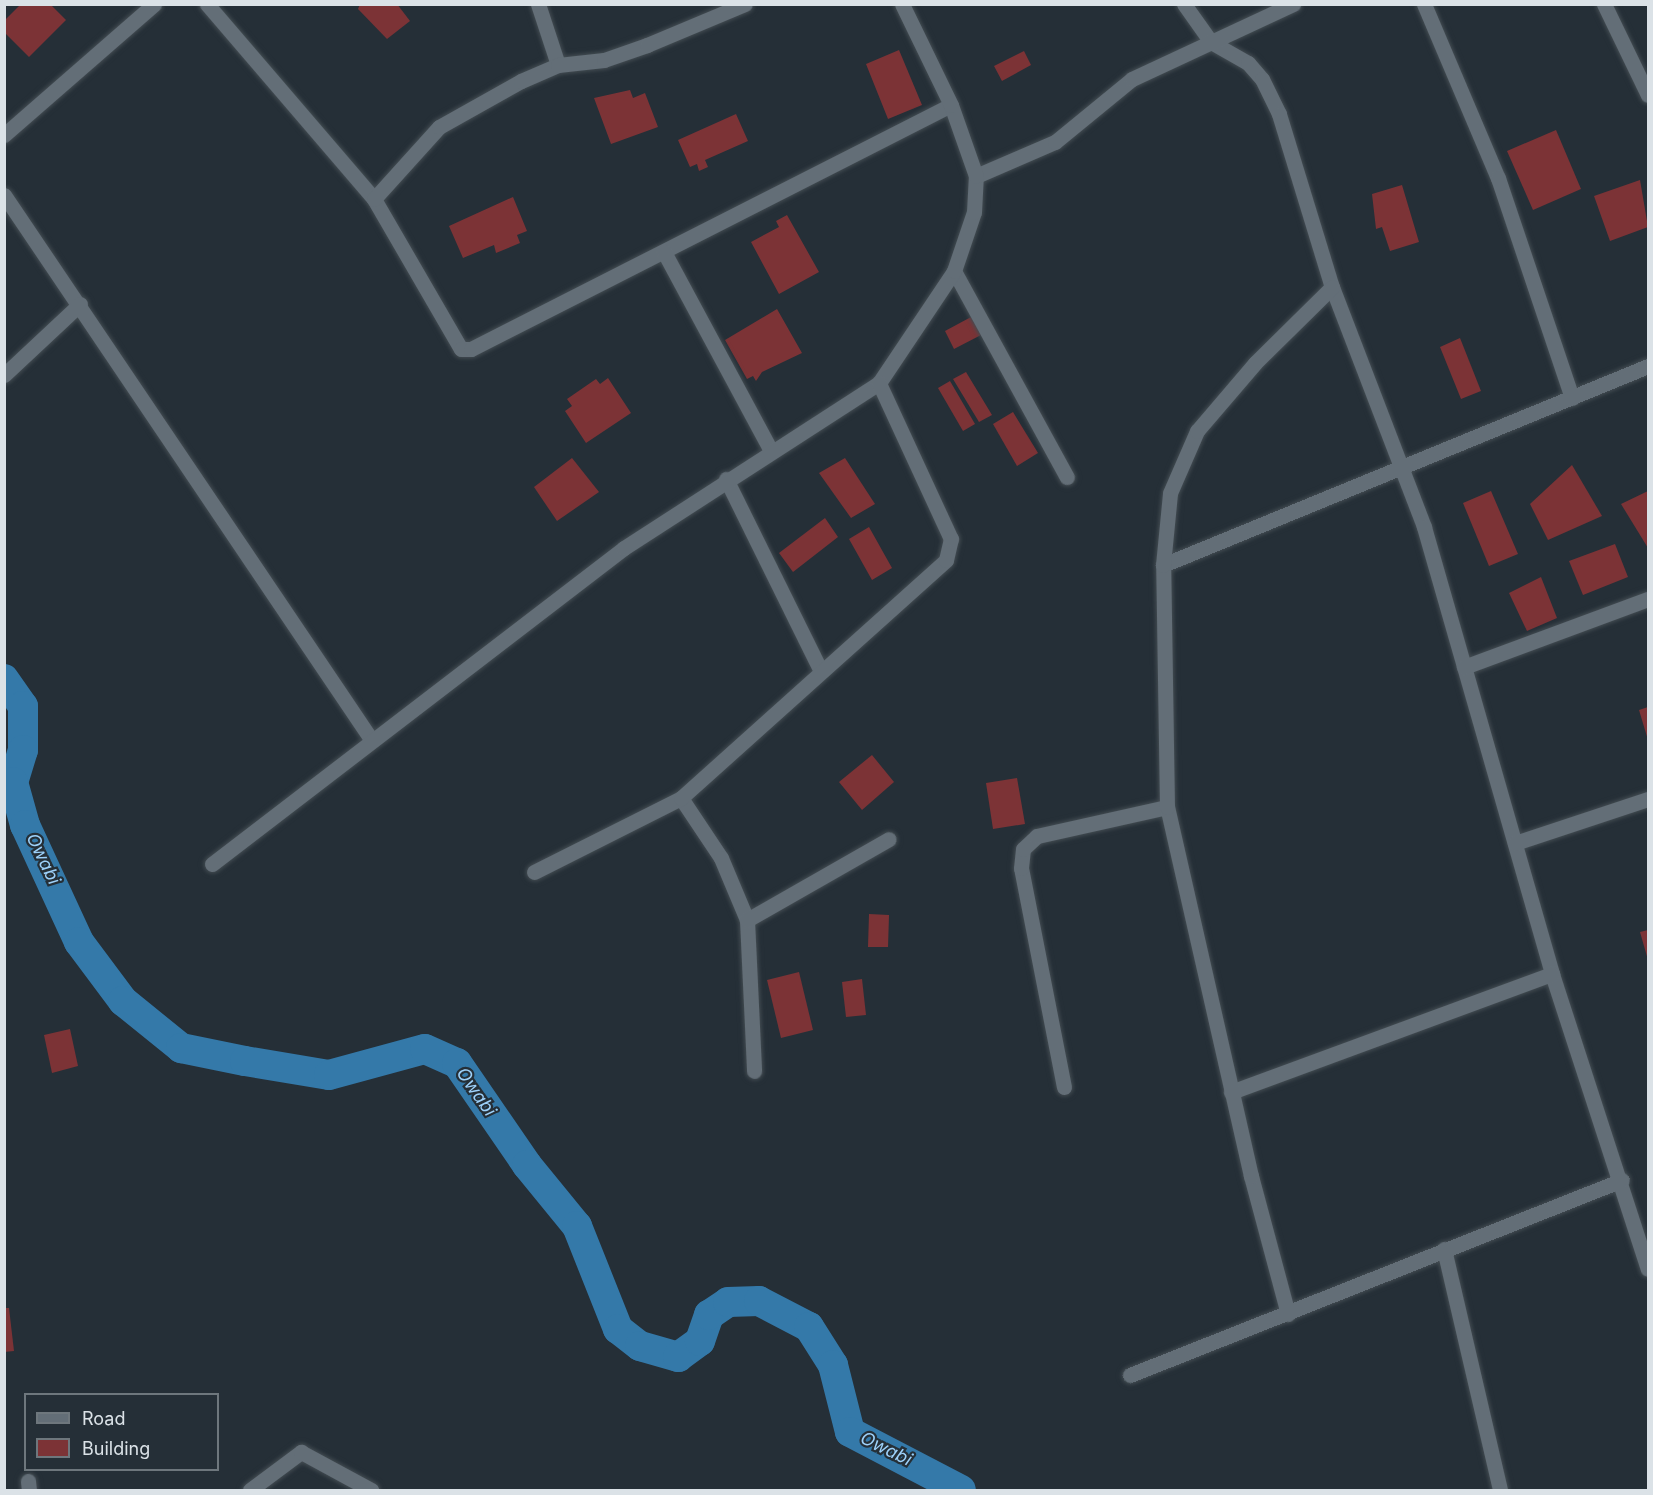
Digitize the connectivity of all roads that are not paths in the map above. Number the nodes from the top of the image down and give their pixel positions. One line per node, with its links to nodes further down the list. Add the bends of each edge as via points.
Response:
1 (154, 4): 14 (street)
2 (207, 4): 17 (street)
3 (538, 4): 11 (street)
4 (745, 4): 11 (street, via 604,60)
5 (902, 4): 13 (street)
6 (1184, 4): 10 (street)
7 (1293, 4): 10 (street)
8 (1424, 4): 25 (street, via 1498,178)
9 (1604, 4): 12 (street)
10 (1211, 42): 15 (street, via 1132,79 1055,142); 20 (street, via 1248,63 1262,79 1301,177)
11 (558, 66): 17 (street, via 439,126)
12 (1648, 95)
13 (951, 105): 15 (street); 18 (street)
14 (4, 135)
15 (976, 176): 19 (street, via 974,212)
16 (4, 195): 21 (street)
17 (374, 199): 18 (street, via 461,349 471,349)
18 (664, 252): 26 (street)
19 (954, 272): 24 (street); 28 (street)
20 (1332, 287): 27 (street); 30 (street, via 1255,363 1197,431 1170,493)
21 (80, 304): 23 (street); 34 (street, via 201,494)
22 (1648, 366): 25 (street)
23 (4, 375)
24 (879, 383): 26 (street); 33 (street, via 951,550)
25 (1572, 398): 27 (street)
26 (770, 449): 29 (street)
27 (1403, 468): 30 (street); 32 (street)
28 (1067, 477)
29 (726, 479): 33 (street); 34 (street)
30 (1163, 565): 37 (street)
31 (1648, 599): 32 (street)
32 (1464, 667): 39 (street)
33 (821, 672): 35 (street)
34 (371, 739): 40 (street)
35 (681, 798): 41 (street); 42 (street, via 721,858)
36 (1648, 799): 39 (street)
37 (1167, 807): 45 (street, via 1037,836 1023,849 1020,868); 46 (street)
38 (889, 839): 42 (street)
39 (1515, 843): 43 (street)
40 (212, 864)
41 (534, 872)
42 (747, 920): 44 (street)
43 (1552, 974): 46 (street); 47 (street)
44 (754, 1071)
45 (1064, 1087)
46 (1231, 1092): 50 (street)
47 (1622, 1180): 48 (street); 49 (street)
48 (1444, 1248): 50 (street); 54 (street)
49 (1648, 1269)
50 (1288, 1314): 51 (street)
51 (1130, 1375)
52 (250, 1491): 53 (street, via 301,1452)
53 (371, 1491)
54 (1500, 1491)

